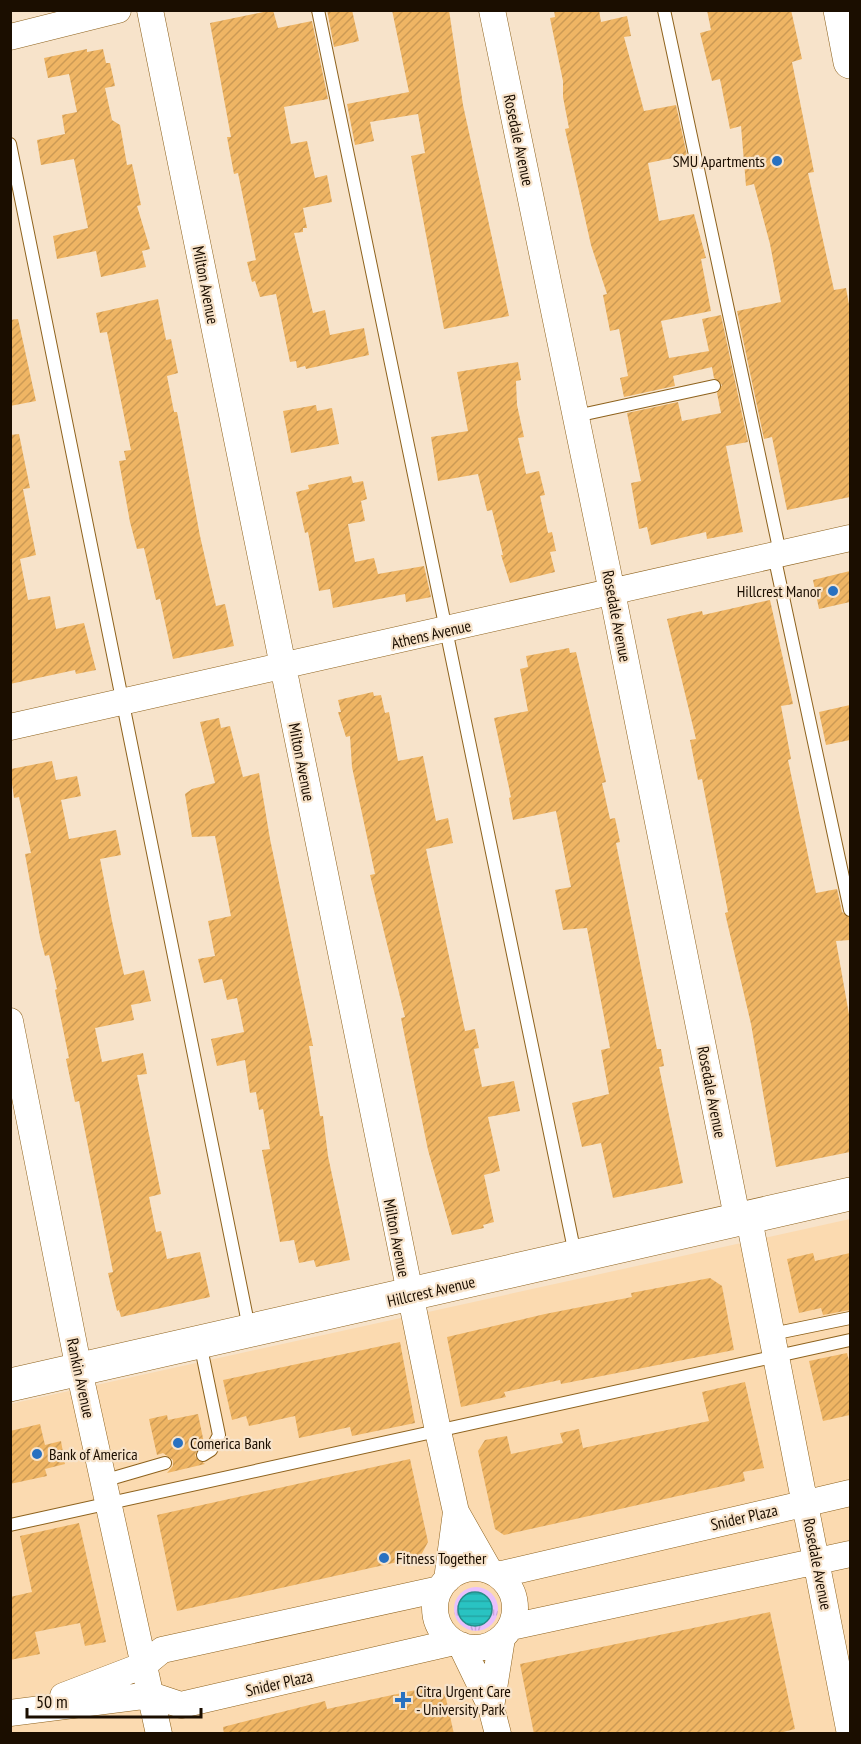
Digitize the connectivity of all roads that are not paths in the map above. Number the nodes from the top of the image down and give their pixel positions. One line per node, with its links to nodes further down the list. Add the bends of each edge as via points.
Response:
1 (118, 10): 7 (street)
2 (150, 10): 16 (street, Milton Avenue)
3 (318, 10): 15 (lane)
4 (492, 10): 11 (street, Rosedale Avenue)
5 (664, 10): 13 (lane)
6 (840, 10): 8 (street)
7 (10, 36)
8 (850, 62)
9 (10, 144): 17 (lane)
10 (714, 386): 11 (lane)
11 (576, 416): 14 (street, Rosedale Avenue)
12 (850, 538): 13 (street, Athens Avenue)
13 (777, 554): 14 (street, Athens Avenue); 19 (lane)
14 (612, 592): 15 (street, Athens Avenue); 22 (street, Rosedale Avenue)
15 (446, 630): 16 (street, Athens Avenue); 23 (lane)
16 (283, 668): 17 (street, Athens Avenue); 24 (street, Milton Avenue)
17 (122, 703): 18 (street, Athens Avenue); 26 (lane)
18 (10, 728)
19 (850, 910)
20 (10, 1021): 30 (street, Rankin Avenue)
21 (850, 1197): 22 (street, Hillcrest Avenue)
22 (743, 1220): 23 (street, Hillcrest Avenue); 29 (street, Rosedale Avenue)
23 (576, 1258): 24 (street, Hillcrest Avenue)
24 (409, 1296): 26 (street, Hillcrest Avenue); 32 (street, Milton Avenue)
25 (850, 1318): 29 (lane)
26 (250, 1331): 28 (street, Hillcrest Avenue)
27 (850, 1340): 29 (lane)
28 (200, 1343): 30 (street, Hillcrest Avenue); 33 (lane, via 219,1436)
29 (774, 1344): 32 (lane); 37 (street, Rosedale Avenue)
30 (79, 1370): 31 (street, Hillcrest Avenue); 35 (street, Rankin Avenue)
31 (10, 1386)
32 (438, 1431): 35 (lane); 38 (street, Milton Avenue)
33 (203, 1455)
34 (165, 1463): 35 (lane)
35 (106, 1492): 39 (lane); 46 (street, Rankin Avenue)
36 (850, 1493): 37 (street, Snider Plaza)
37 (807, 1503): 41 (street, Rosedale Avenue); 42 (street, Snider Plaza)
38 (456, 1512): 42 (street, Milton Avenue); 43 (street, Milton Avenue)
39 (10, 1525)
40 (850, 1554): 41 (street)
41 (817, 1561): 44 (street); 52 (street, Rosedale Avenue)
42 (494, 1572): 43 (street, via 466,1568); 44 (street, via 508,1585 514,1599 515,1613)
43 (443, 1584): 45 (street, via 435,1603 437,1618 443,1631); 46 (street, Snider Plaza, via 175,1646 159,1652)
44 (506, 1632): 45 (street, via 483,1647); 48 (street)
45 (458, 1643): 47 (street, Snider Plaza, via 181,1705); 48 (street)
46 (144, 1665): 47 (street, Rankin Avenue); 49 (street, Snider Plaza)
47 (151, 1695): 49 (street, Snider Plaza); 50 (street, Rankin Avenue)
48 (491, 1707): 51 (street)
49 (21, 1711)
50 (159, 1734)
51 (498, 1734)
52 (850, 1734)

